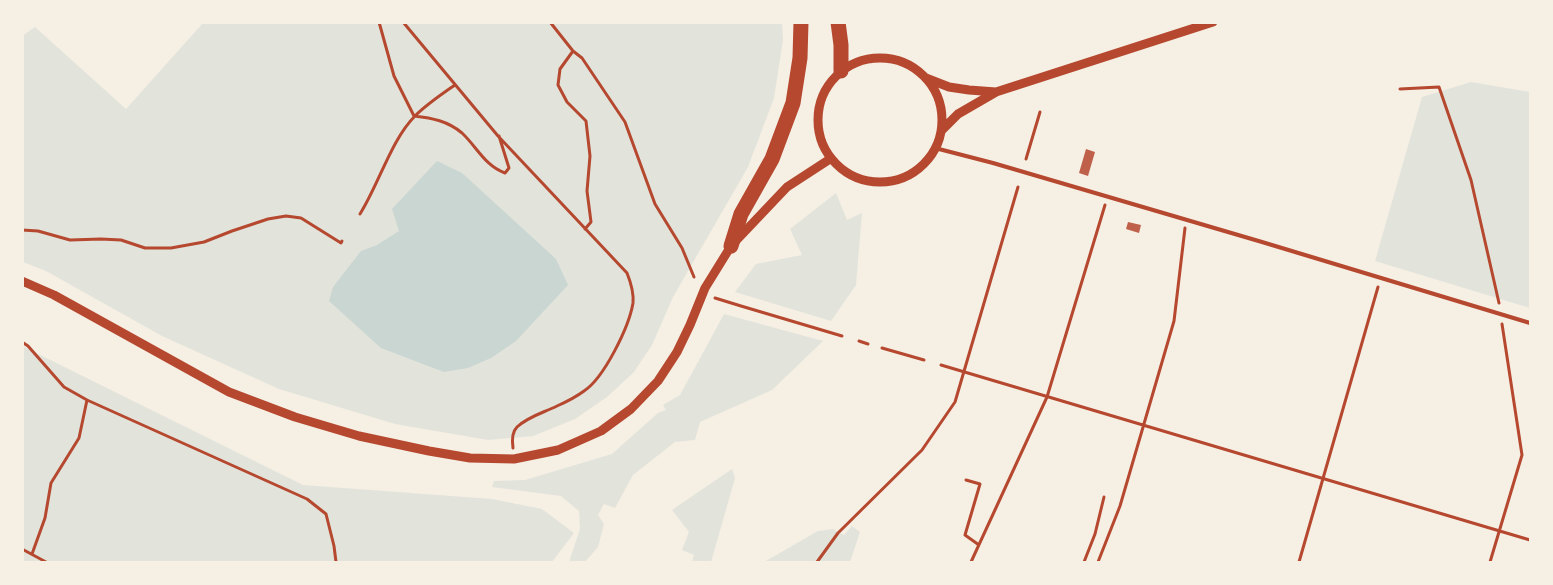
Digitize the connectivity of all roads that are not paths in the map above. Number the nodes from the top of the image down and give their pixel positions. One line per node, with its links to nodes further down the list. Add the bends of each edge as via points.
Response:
1 (802, 22): 10 (highway, via 793,103 772,159 741,214)
2 (838, 22): 4 (highway)
3 (1213, 22): 6 (street)
4 (841, 71): 5 (street, via 857,62 875,58 912,66); 9 (street, via 828,86 820,103 817,123 821,142)
5 (926, 78): 6 (street, via 949,87); 7 (street, via 942,112)
6 (996, 92): 7 (street, via 958,114)
7 (941, 131): 8 (street)
8 (935, 148): 9 (street, via 923,165 907,177 887,182 866,181 853,176); 12 (lane)
9 (830, 159): 10 (street, via 787,187)
10 (731, 246): 11 (street, via 705,288 677,352 658,381 601,431 558,450 514,459 470,458 429,451 360,436 282,412 229,392)
11 (22, 281)
12 (1530, 323)

